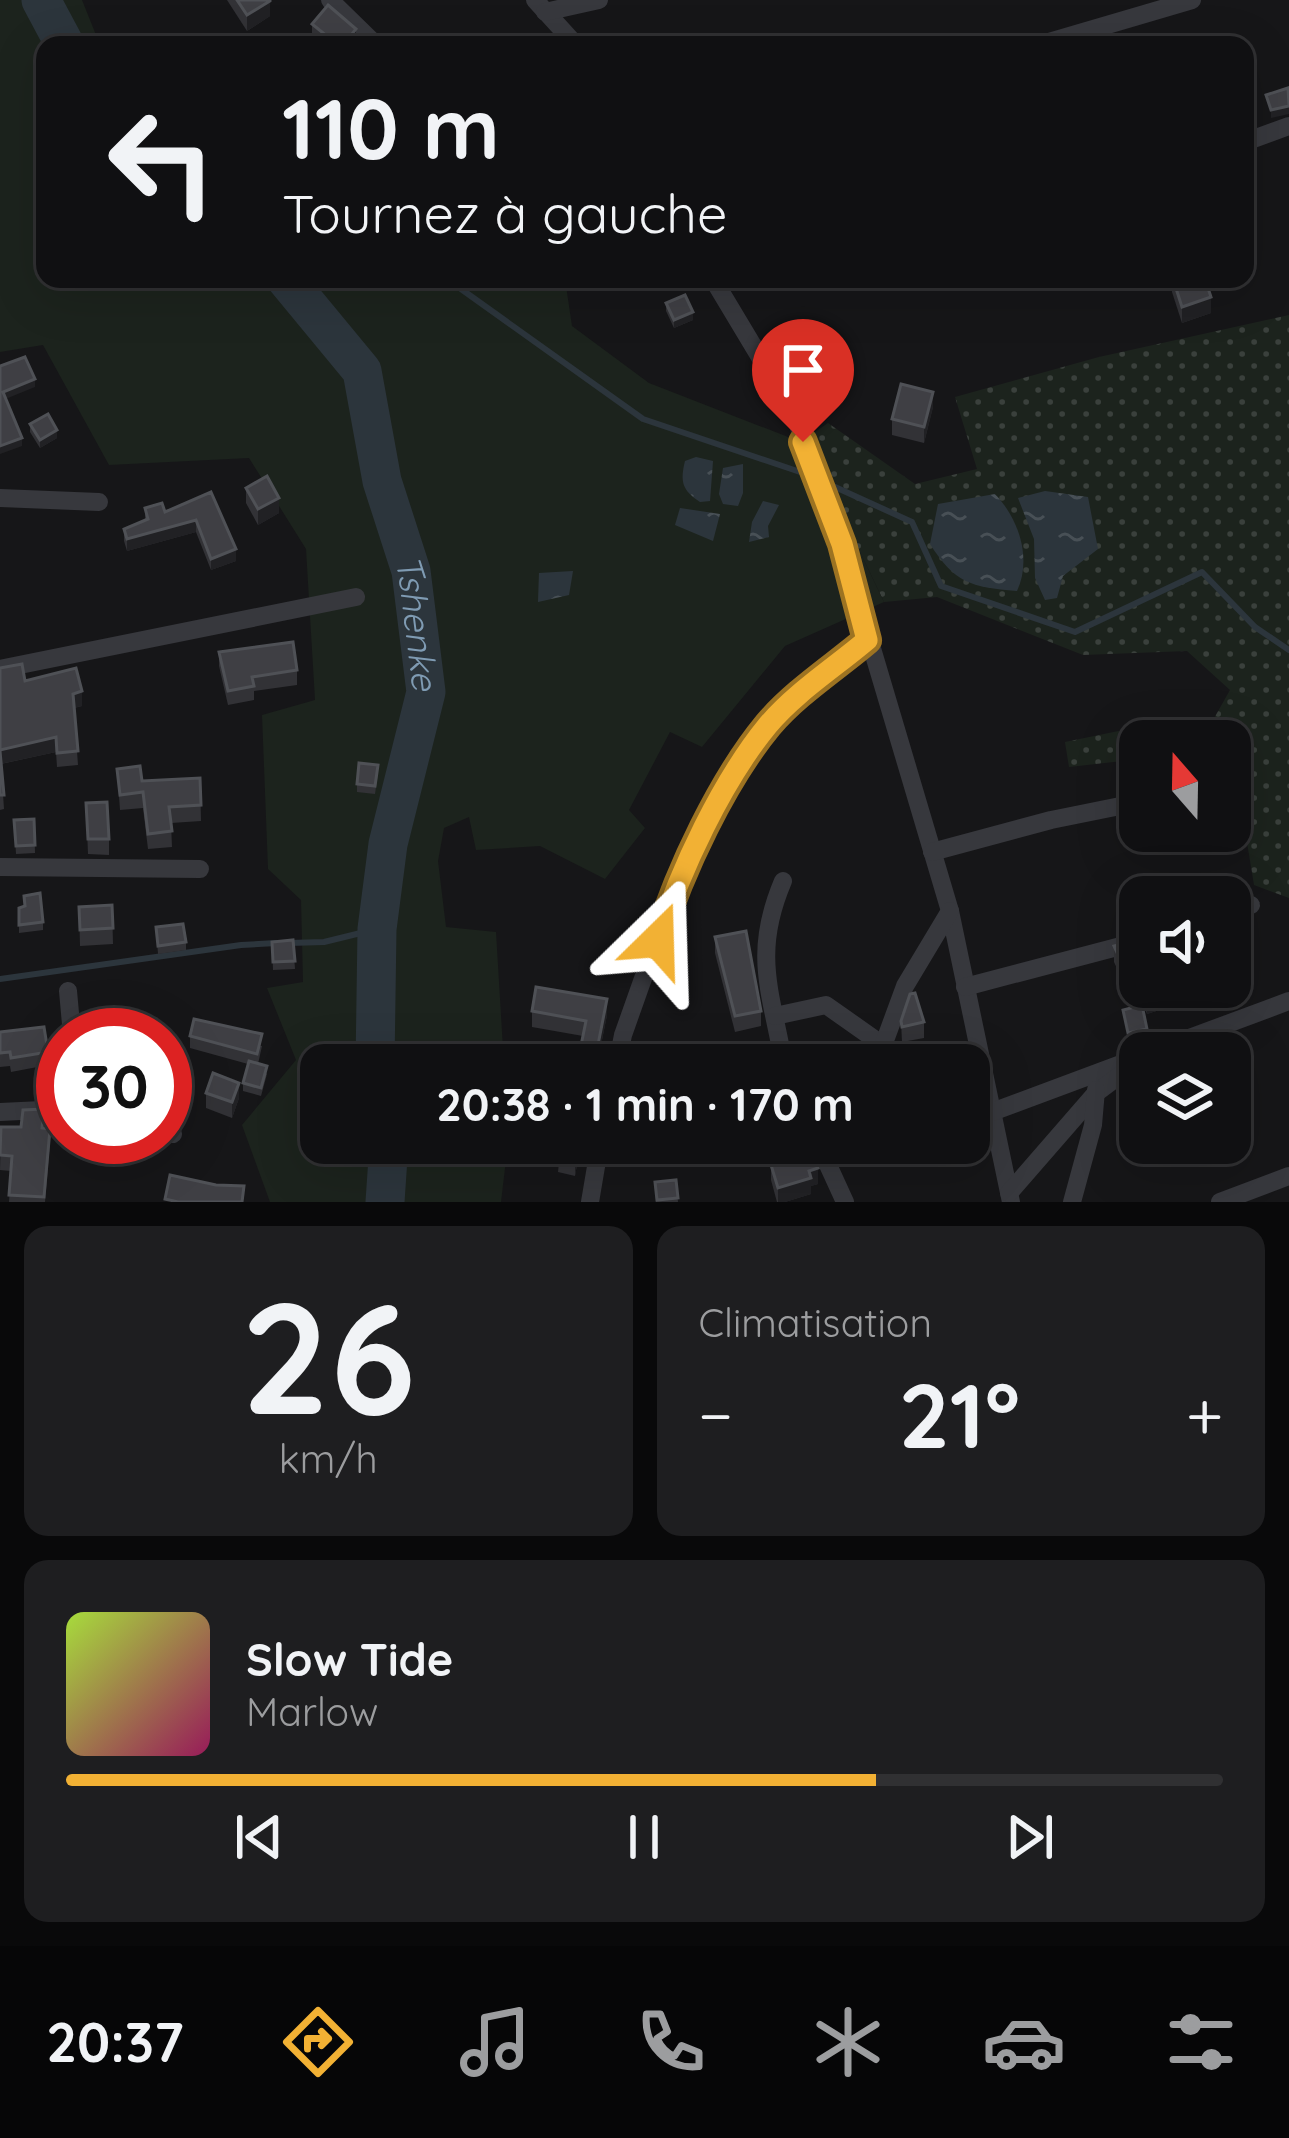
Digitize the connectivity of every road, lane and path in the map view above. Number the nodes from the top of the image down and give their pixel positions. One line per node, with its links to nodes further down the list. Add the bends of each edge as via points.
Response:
1 (330, 0): 5 (street)
2 (598, 0): 4 (street)
3 (1192, 0): 7 (street)
4 (540, 6): 6 (street)
5 (367, 36)
6 (568, 36)
7 (1070, 36)
8 (1289, 126): 9 (street)
9 (1254, 139)
10 (718, 288): 14 (street, via 794,414)
11 (0, 498): 12 (street)
12 (99, 502)
13 (356, 597): 15 (street)
14 (867, 640): 17 (street); 30 (street, via 794,699 741,763 668,908)
15 (0, 669)
16 (1119, 806): 17 (street)
17 (932, 852): 21 (street)
18 (0, 867): 19 (street)
19 (200, 868)
20 (782, 881): 27 (street, via 765,934)
21 (950, 911): 23 (street); 29 (street, via 911,973)
22 (1119, 946): 23 (street)
23 (965, 987): 32 (street)
24 (68, 991): 26 (street)
25 (1289, 1001): 28 (street)
26 (70, 1008)
27 (775, 1016): 29 (street, via 826,1005); 31 (street)
28 (1206, 1032)
29 (882, 1043)
30 (621, 1044)
31 (780, 1044)
32 (970, 1044)
33 (1119, 1065): 34 (street)
34 (1101, 1071): 36 (street); 37 (street)
35 (1119, 1075): 36 (street)
36 (1096, 1093): 44 (street); 47 (street)
37 (990, 1107)
38 (36, 1110): 39 (street)
39 (0, 1112)
40 (990, 1147): 44 (street)
41 (596, 1164): 45 (street)
42 (829, 1164): 46 (street)
43 (1289, 1175): 48 (street)
44 (1010, 1198)
45 (590, 1202)
46 (845, 1202)
47 (1072, 1202)
48 (1220, 1202)

